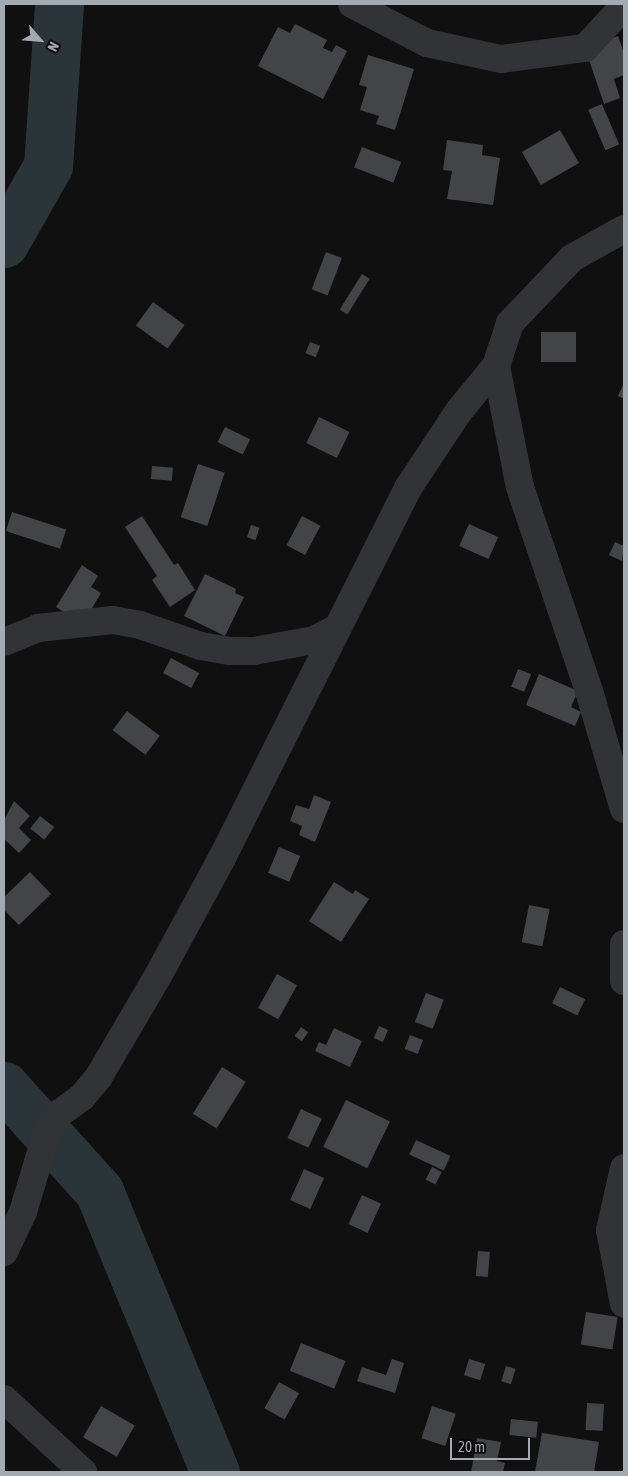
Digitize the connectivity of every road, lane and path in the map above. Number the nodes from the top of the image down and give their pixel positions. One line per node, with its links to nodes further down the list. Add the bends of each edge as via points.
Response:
1 (352, 4): 2 (street, via 427,43 502,59 585,48)
2 (624, 6)
3 (624, 228): 4 (street, via 572,258 516,316 510,323)
4 (496, 366): 5 (street, via 459,411 408,488); 7 (street, via 520,487 589,691)
5 (338, 627): 6 (street, via 314,640 254,651 229,652 201,646 140,625 113,620 38,628); 11 (street, via 222,858 159,974 98,1078 60,1113 47,1132 22,1212)
6 (4, 642)
7 (624, 809)
8 (624, 944): 9 (street)
9 (624, 981)
10 (624, 1168): 12 (street, via 610,1230)
11 (4, 1252)
12 (624, 1304)
13 (4, 1399): 14 (street)
14 (83, 1472)

